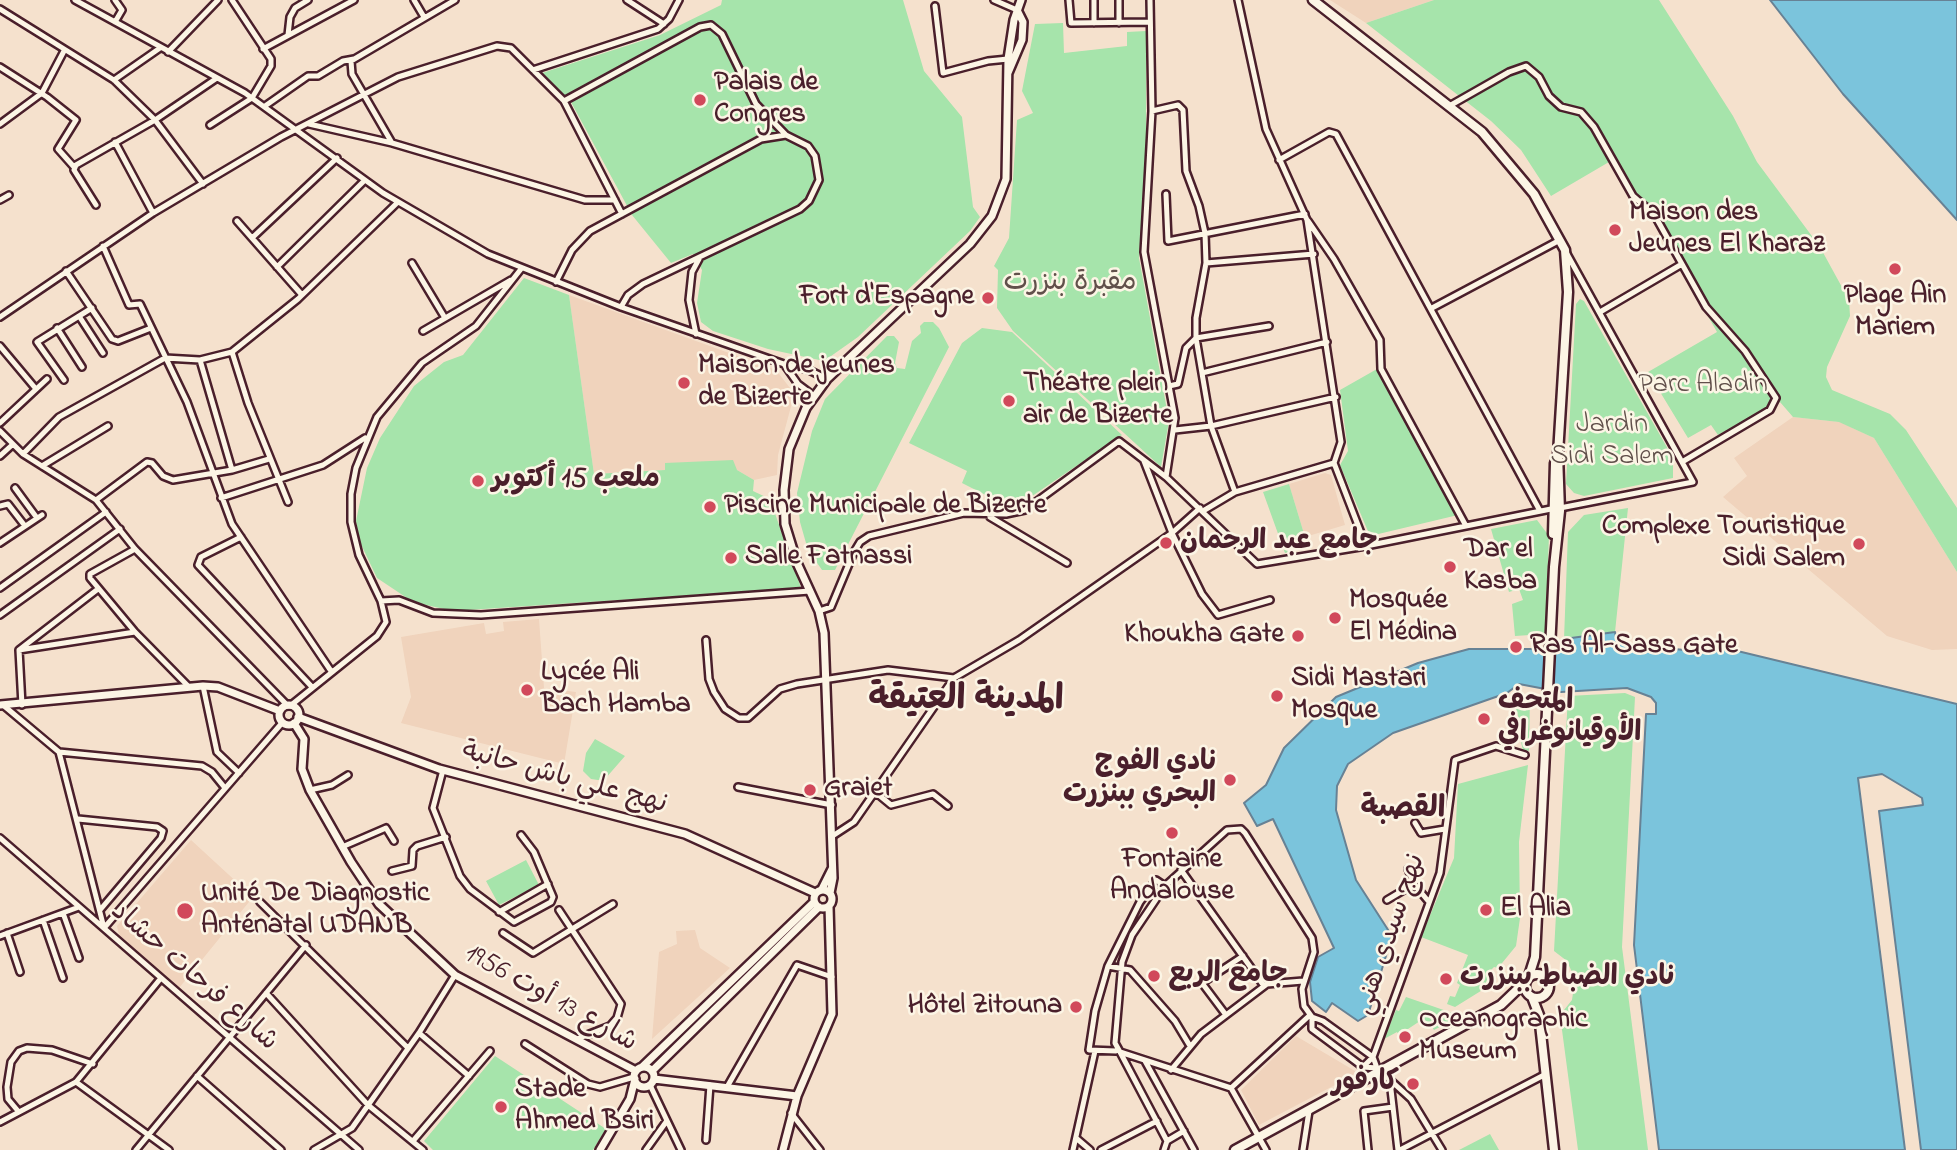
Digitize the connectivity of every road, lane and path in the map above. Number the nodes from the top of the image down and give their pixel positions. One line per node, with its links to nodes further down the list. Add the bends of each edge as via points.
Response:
1 (75, 0): 24 (street)
2 (115, 0): 24 (street, via 122,10)
3 (217, 0): 33 (street)
4 (232, 0): 31 (street)
5 (308, 0): 29 (street, via 290,17)
6 (354, 0): 29 (street)
7 (414, 0): 23 (street)
8 (455, 0): 19 (street)
9 (627, 0): 28 (street)
10 (679, 0): 28 (street)
11 (994, 0): 22 (street)
12 (1021, 0): 22 (street)
13 (1069, 0): 26 (street, via 1071,23)
14 (1094, 0): 26 (street)
15 (1119, 0): 27 (street)
16 (1150, 0): 25 (street)
17 (1238, 0): 57 (street, via 1266,128)
18 (1313, 0): 45 (main road)
19 (445, 2): 23 (street)
20 (934, 6): 35 (street, via 943,73)
21 (0, 9): 32 (street)
22 (1017, 10): 35 (street); 38 (street, via 1023,22 1022,40)
23 (424, 17): 34 (street)
24 (114, 22): 30 (street)
25 (1149, 22): 27 (street); 47 (street)
26 (1094, 23): 27 (street)
27 (1119, 23)
28 (664, 24): 37 (street)
29 (288, 35): 31 (street)
30 (160, 48): 33 (street); 40 (street)
31 (263, 49): 43 (street, via 271,66)
32 (64, 51): 40 (street); 41 (street)
33 (168, 52): 39 (street)
34 (354, 59): 42 (street, via 352,74); 46 (street, via 308,76)
35 (1009, 59): 38 (street)
36 (0, 66): 41 (street)
37 (533, 70): 42 (street, via 502,45); 44 (street)
38 (1008, 74): 110 (street, via 1006,179 992,216 970,244)
39 (217, 78): 43 (street); 48 (street)
40 (114, 80): 48 (street)
41 (42, 93): 49 (street); 58 (street, via 76,120 58,149)
42 (364, 93): 50 (street); 55 (street)
43 (252, 98): 46 (street); 51 (street)
44 (564, 101): 53 (street, via 711,25 722,34 756,104); 64 (street)
45 (1451, 105): 73 (main road, via 1509,162); 80 (street, via 1527,66 1561,107 1581,112 1594,127 1633,196 1654,214)
46 (265, 106): 52 (street)
47 (1152, 111): 71 (street, via 1182,106 1186,171); 112 (street, via 1144,251)
48 (155, 120): 54 (street); 60 (street)
49 (0, 124)
50 (309, 124): 52 (street); 55 (street)
51 (210, 125)
52 (297, 129): 56 (street); 60 (street)
53 (786, 135): 68 (street, via 761,139); 77 (street, via 815,156 819,180 809,201)
54 (116, 142): 58 (street); 67 (street)
55 (392, 143): 64 (street, via 585,200)
56 (337, 158): 59 (street); 72 (street)
57 (1279, 160): 69 (street); 89 (street, via 1329,132 1336,134)
58 (74, 167): 66 (street)
59 (365, 180): 65 (street); 81 (street)
60 (203, 184): 67 (street)
61 (1166, 194): 71 (street, via 1167,240)
62 (9, 195): 63 (street)
63 (0, 200)
64 (615, 200): 68 (street)
65 (398, 202): 82 (street); 86 (street)
66 (96, 205)
67 (153, 213): 74 (street)
68 (622, 214): 85 (street, via 581,240)
69 (1306, 217): 71 (street); 76 (street); 146 (street, via 1380,340 1381,369)
70 (237, 221): 72 (street)
71 (1205, 233): 79 (street)
72 (252, 238): 81 (street)
73 (1560, 240): 75 (main road); 89 (street)
74 (103, 246): 83 (street); 96 (street, via 129,305 140,304)
75 (1565, 250): 90 (street); 140 (main road, via 1568,292)
76 (1314, 254): 79 (street); 100 (street)
77 (702, 256): 87 (street, via 643,284); 98 (street, via 690,286)
78 (412, 263): 93 (street)
79 (1206, 264): 99 (street)
80 (1682, 264): 90 (street); 127 (street, via 1706,307 1745,351 1776,398 1770,410)
81 (276, 267): 86 (street)
82 (520, 269): 84 (street); 85 (street)
83 (66, 271): 88 (street); 91 (street)
84 (515, 278): 93 (street); 121 (street, via 476,326 422,363 397,389)
85 (556, 282): 87 (street)
86 (302, 295): 102 (street)
87 (621, 307): 98 (street)
88 (92, 308): 92 (street); 96 (street, via 114,341)
89 (1432, 308): 142 (street)
90 (1600, 312): 127 (street)
91 (1, 315)
92 (79, 316): 95 (street); 103 (street)
93 (445, 318): 97 (street)
94 (1269, 326): 99 (street)
95 (57, 328): 107 (street); 111 (street, via 37,342)
96 (151, 328): 104 (street)
97 (423, 331)
98 (696, 334): 106 (street)
99 (1196, 338): 108 (street); 112 (street, via 1186,348 1178,384)
100 (1327, 342): 108 (street); 115 (street)
101 (0, 346): 113 (street)
102 (232, 352): 105 (street); 126 (street)
103 (103, 353)
104 (165, 358): 105 (street); 123 (street, via 59,417); 131 (street)
105 (200, 360): 130 (street)
106 (784, 364): 110 (street); 114 (street)
107 (82, 366)
108 (1202, 373): 118 (street)
109 (47, 379): 113 (street)
110 (827, 379): 114 (street)
111 (64, 380)
112 (1169, 386): 119 (street)
113 (36, 389): 116 (street)
114 (814, 396): 156 (street, via 793,437 783,490 787,533)
115 (1336, 397): 118 (street); 128 (street, via 1341,442)
116 (0, 423)
117 (108, 426): 129 (street)
118 (1211, 426): 119 (street); 135 (street)
119 (1175, 430): 132 (street)
120 (0, 431): 122 (street)
121 (366, 437): 133 (street, via 333,460); 158 (street, via 351,494 351,522 359,555)
122 (12, 445): 123 (street); 124 (street)
123 (23, 454): 129 (street)
124 (0, 456)
125 (1143, 458): 132 (street); 144 (street, via 1123,441 1116,442 1030,507 1006,514); 148 (street)
126 (269, 459): 130 (street); 133 (street)
127 (1682, 462): 140 (street, via 1693,482)
128 (1334, 463): 135 (street); 151 (street)
129 (42, 466): 137 (street)
130 (232, 470): 131 (street)
131 (213, 472): 136 (street); 137 (street, via 173,480 147,462)
132 (1166, 477): 141 (street)
133 (277, 480): 136 (street); 138 (street)
134 (15, 488): 145 (street, via 40,516)
135 (1235, 492): 141 (street)
136 (220, 498): 149 (street)
137 (96, 500): 143 (street)
138 (288, 502)
139 (0, 506): 145 (street, via 8,504)
140 (1556, 506): 142 (street); 225 (main road)
141 (1201, 510): 148 (street); 151 (street, via 1257,564)
142 (1540, 511): 146 (street)
143 (106, 512): 147 (street); 154 (street)
144 (989, 512): 153 (street, via 990,517); 159 (street, via 964,513 869,536 854,552 831,607)
145 (25, 526): 150 (street)
146 (1466, 526): 151 (street)
147 (120, 529): 152 (street); 160 (street)
148 (1172, 533): 157 (street, via 1202,594 1219,616); 165 (street, via 1019,640)
149 (241, 537): 164 (street); 169 (street, via 201,557 198,565)
150 (0, 543)
151 (1366, 546)
152 (135, 549): 155 (street, via 90,573); 172 (street)
153 (1067, 563)
154 (0, 588)
155 (98, 589): 161 (street); 163 (street)
156 (810, 591): 158 (street, via 481,615 433,613 399,600); 159 (street)
157 (1270, 600)
158 (381, 601): 164 (street, via 386,615 383,630)
159 (819, 611): 166 (street)
160 (0, 615)
161 (135, 632): 163 (street); 167 (street)
162 (706, 640): 166 (street, via 714,692 725,709 739,718 748,718 780,689)
163 (19, 650): 171 (street)
164 (331, 671): 169 (street)
165 (954, 678): 166 (street, via 888,670); 186 (street)
166 (825, 681): 187 (street)
167 (189, 687): 168 (street); 171 (street)
168 (203, 687): 173 (street, via 218,687); 178 (street, via 214,746)
169 (312, 687): 172 (street)
170 (2, 705): 171 (street); 176 (street)
171 (22, 705)
172 (289, 706): 173 (street); 174 (street, via 296,709)
173 (280, 711): 175 (street)
174 (296, 720): 175 (street); 179 (street, نهج علي باش حانبة); 185 (street, شارع 13 أوت 1956, via 304,739 302,769)
175 (282, 723): 181 (street)
176 (59, 752): 180 (street, via 194,764); 189 (street)
177 (1525, 755): 191 (street, نهج سيدي هني, via 1496,746 1455,760)
178 (223, 760): 180 (street); 181 (street)
179 (443, 770): 193 (street, via 433,808); 206 (street, نهج علي باش حانبة, via 669,829)
180 (212, 772): 183 (street)
181 (239, 773): 183 (street)
182 (348, 775): 185 (street)
183 (225, 788): 218 (street)
184 (738, 788): 187 (street)
185 (310, 790): 197 (street, شارع 13 أوت 1956)
186 (874, 791): 188 (street, via 891,805 933,794); 194 (street, via 854,822)
187 (832, 805): 194 (street)
188 (948, 806)
189 (78, 819): 213 (street); 213 (street, via 163,831)
190 (1415, 823): 191 (street, via 1421,833)
191 (1445, 829): 209 (street, نهج سيدي هني, via 1442,865)
192 (521, 835): 202 (street)
193 (446, 837): 201 (street, via 417,846 412,866); 215 (street, via 460,876)
194 (831, 837): 198 (street)
195 (0, 838): 212 (street, شارع فرحات حشاد)
196 (394, 841): 197 (street, via 386,828)
197 (342, 847): 230 (street, شارع 13 أوت 1956, via 379,904)
198 (832, 869): 205 (street); 206 (street)
199 (1408, 869): 203 (street)
200 (1181, 870): 204 (street); 224 (street); 236 (street, via 1227,830 1241,829 1312,938 1314,952)
201 (392, 871)
202 (548, 884): 215 (street); 215 (street, via 551,902 525,918 514,922)
203 (1414, 884): 207 (street); 209 (street)
204 (1165, 886): 227 (street, via 1156,880 1140,902); 228 (street, via 1132,935)
205 (830, 893): 206 (street, نهج علي باش حانبة); 211 (street)
206 (817, 898): 211 (street); 260 (street); 264 (street)
207 (1387, 900)
208 (260, 902): 223 (street)
209 (1429, 902): 254 (street, نهج سيدي هني)
210 (613, 904): 219 (street)
211 (829, 906): 234 (street)
212 (79, 907): 216 (street); 218 (street, شارع فرحات حشاد)
213 (100, 910): 218 (street)
214 (559, 910): 219 (street)
215 (499, 912)
216 (63, 913): 217 (street); 226 (street)
217 (43, 920): 220 (street); 232 (street)
218 (104, 928): 233 (street, شارع فرحات حشاد)
219 (573, 930): 221 (street, via 533,953); 247 (street, via 621,1004 610,1026)
220 (7, 933): 222 (street); 229 (street)
221 (503, 933)
222 (0, 936)
223 (306, 945): 238 (street); 250 (street)
224 (1243, 956): 237 (street); 242 (street, via 1202,983)
225 (1535, 957): 231 (main road); 235 (main road)
226 (79, 958)
227 (1108, 965): 228 (street); 251 (street, via 1095,1011)
228 (1121, 968): 249 (street, via 1130,970 1175,1021); 253 (street)
229 (20, 972)
230 (454, 975): 245 (street); 247 (street, شارع 13 أوت 1956)
231 (1542, 975): 235 (main road); 239 (main road, via 1549,985)
232 (63, 978)
233 (161, 978): 246 (street, شارع فرحات حشاد); 256 (street)
234 (833, 978): 268 (street, via 797,965); 270 (street, via 830,1022)
235 (1527, 979): 240 (main road, via 1526,990); 241 (main road)
236 (1303, 981): 237 (street, via 1275,981); 244 (street, via 1302,997)
237 (1264, 986): 242 (street)
238 (266, 993): 246 (street); 272 (street)
239 (1546, 994): 240 (main road); 243 (main road)
240 (1532, 997): 241 (main road); 243 (main road)
241 (1501, 1005): 259 (main road)
242 (1226, 1015): 249 (street)
243 (1539, 1015): 261 (main road)
244 (1311, 1016): 254 (street); 257 (street, via 1312,1029); 269 (street)
245 (419, 1033): 250 (street); 263 (street)
246 (229, 1037): 262 (street); 283 (street, شارع فرحات حشاد)
247 (577, 1039): 260 (street, شارع 13 أوت 1956)
248 (525, 1044): 260 (street, via 588,1084 600,1087)
249 (1190, 1046): 258 (street)
250 (408, 1048): 272 (street)
251 (1092, 1050): 253 (street); 285 (street)
252 (490, 1051): 263 (street)
253 (1118, 1051): 255 (street); 277 (street)
254 (1373, 1056): 257 (street, نهج سيدي هني); 259 (street)
255 (1145, 1061): 258 (street); 280 (street)
256 (93, 1064): 266 (street); 274 (street, via 52,1050 19,1051 11,1062 7,1087 8,1099)
257 (1363, 1067): 259 (street)
258 (1171, 1070): 269 (street)
259 (1379, 1070): 265 (street); 275 (main road)
260 (637, 1074): 264 (street); 264 (street, via 639,1085); 271 (street)
261 (1546, 1074): 282 (street); 311 (main road)
262 (197, 1076): 281 (street); 291 (street)
263 (469, 1076): 288 (street)
264 (651, 1080): 267 (street); 271 (street); 279 (street)
265 (1390, 1081): 273 (street); 282 (street, via 1411,1099)
266 (76, 1082): 274 (street); 281 (street)
267 (710, 1086): 268 (street); 286 (street)
268 (727, 1087): 270 (street)
269 (1231, 1088): 284 (street)
270 (797, 1096): 276 (street)
271 (630, 1099): 295 (street)
272 (368, 1105): 283 (street); 288 (street)
273 (1393, 1107): 308 (street, via 1364,1111); 309 (street)
274 (18, 1111): 278 (street)
275 (1309, 1111): 284 (main road); 307 (street)
276 (791, 1113): 298 (street); 299 (street)
277 (1157, 1121): 287 (street); 302 (street)
278 (0, 1122)
279 (666, 1122): 296 (street); 297 (street)
280 (1184, 1132): 287 (street); 304 (street)
281 (149, 1134): 289 (street); 290 (street)
282 (1432, 1134): 309 (street); 310 (street)
283 (342, 1135): 292 (street); 293 (street, شارع فرحات حشاد)
284 (1259, 1137): 305 (main road); 306 (street)
285 (1076, 1138): 300 (street); 301 (street)
286 (706, 1140)
287 (1167, 1140): 303 (street)
288 (413, 1141): 294 (street)
289 (136, 1150)
290 (169, 1150)
291 (281, 1150)
292 (314, 1150)
293 (359, 1150)
294 (423, 1150)
295 (600, 1150)
296 (646, 1150)
297 (681, 1150)
298 (783, 1150)
299 (820, 1150)
300 (1073, 1150)
301 (1090, 1150)
302 (1101, 1150)
303 (1164, 1150)
304 (1194, 1150)
305 (1235, 1150)
306 (1266, 1150)
307 (1303, 1150)
308 (1368, 1150)
309 (1399, 1150)
310 (1442, 1150)
311 (1553, 1150)

